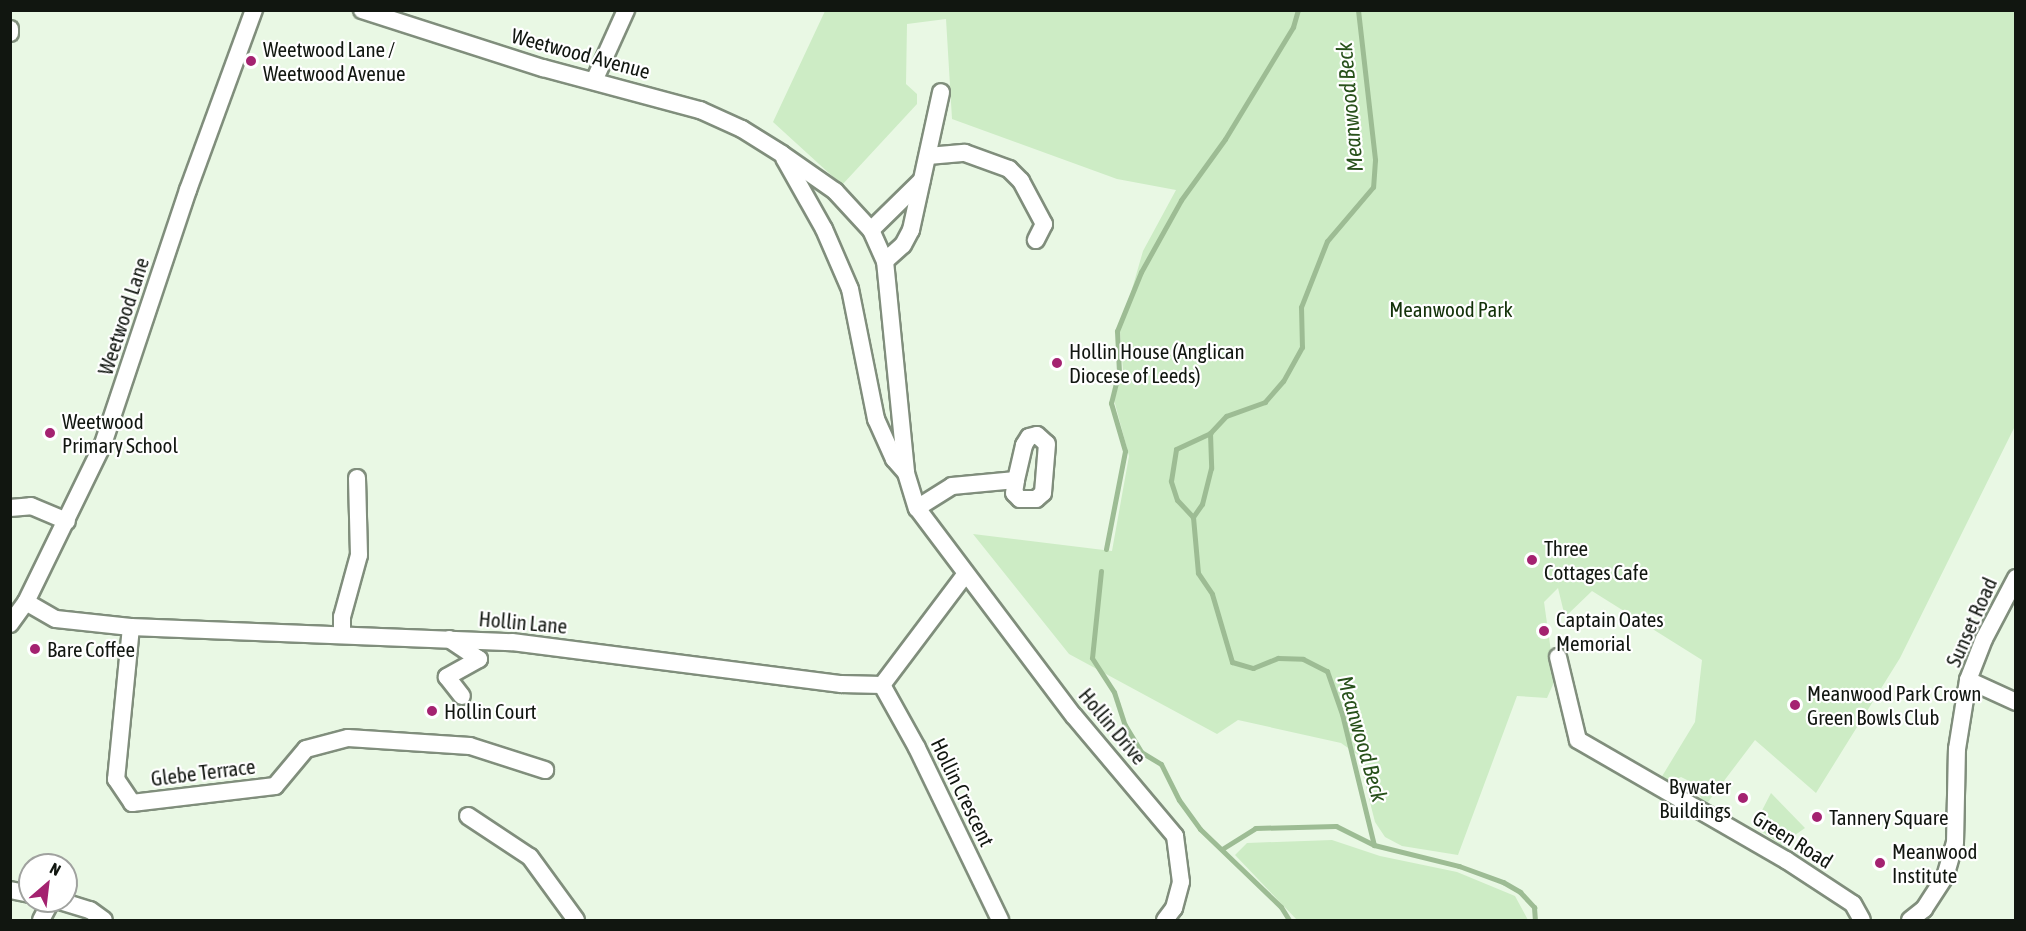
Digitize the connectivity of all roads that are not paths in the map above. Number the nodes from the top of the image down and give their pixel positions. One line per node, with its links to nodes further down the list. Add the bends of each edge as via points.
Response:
1 (254, 10): 17 (street, Weetwood Lane, via 188,190 117,407)
2 (362, 10): 4 (street, Weetwood Avenue)
3 (626, 10): 4 (street)
4 (594, 81): 6 (street, Weetwood Avenue, via 700,110 742,129)
5 (941, 93): 7 (street)
6 (782, 154): 9 (street, Weetwood Avenue, via 836,191); 12 (street, Weetwood Avenue, via 824,229 850,289 876,419 894,459)
7 (928, 156): 8 (street); 10 (street, via 965,153 1009,169 1021,181 1044,224)
8 (922, 180): 9 (street); 11 (street, via 911,230 903,245)
9 (871, 230): 11 (street, Weetwood Avenue)
10 (1036, 240)
11 (885, 261): 12 (street, Weetwood Avenue)
12 (906, 473): 16 (street, Weetwood Avenue)
13 (357, 478): 23 (street, via 359,555 342,617)
14 (1016, 480): 16 (street, via 952,486)
15 (10, 508): 17 (street, via 31,506)
16 (917, 508): 18 (street, Weetwood Avenue)
17 (67, 521): 20 (street, Weetwood Lane)
18 (965, 575): 27 (street); 33 (street, Hollin Drive, via 1074,716 1175,836 1181,882)
19 (2016, 578): 26 (street, Sunset Road)
20 (26, 602): 21 (street, Weetwood Lane); 22 (street, Hollin Lane, via 56,619)
21 (10, 624)
22 (131, 627): 23 (street, Hollin Lane); 30 (street, Glebe Terrace, via 116,779 132,803 275,786 306,749 348,738 470,746)
23 (342, 634): 24 (street, Hollin Lane)
24 (448, 639): 27 (street, Hollin Lane, via 512,642 841,684); 28 (street, via 479,659 447,676)
25 (1558, 657): 37 (street, Green Road, via 1578,740 1786,860 1853,904)
26 (1968, 680): 29 (street); 38 (street, Sunset Road, via 1957,749 1955,843 1944,877 1924,909)
27 (882, 685): 36 (street, Hollin Crescent)
28 (462, 696)
29 (2016, 702)
30 (545, 770)
31 (468, 816): 35 (street, via 530,857)
32 (78, 906): 34 (street)
33 (1166, 920)
34 (105, 921)
35 (576, 921)
36 (1000, 921)
37 (1862, 921)
38 (1910, 921)

